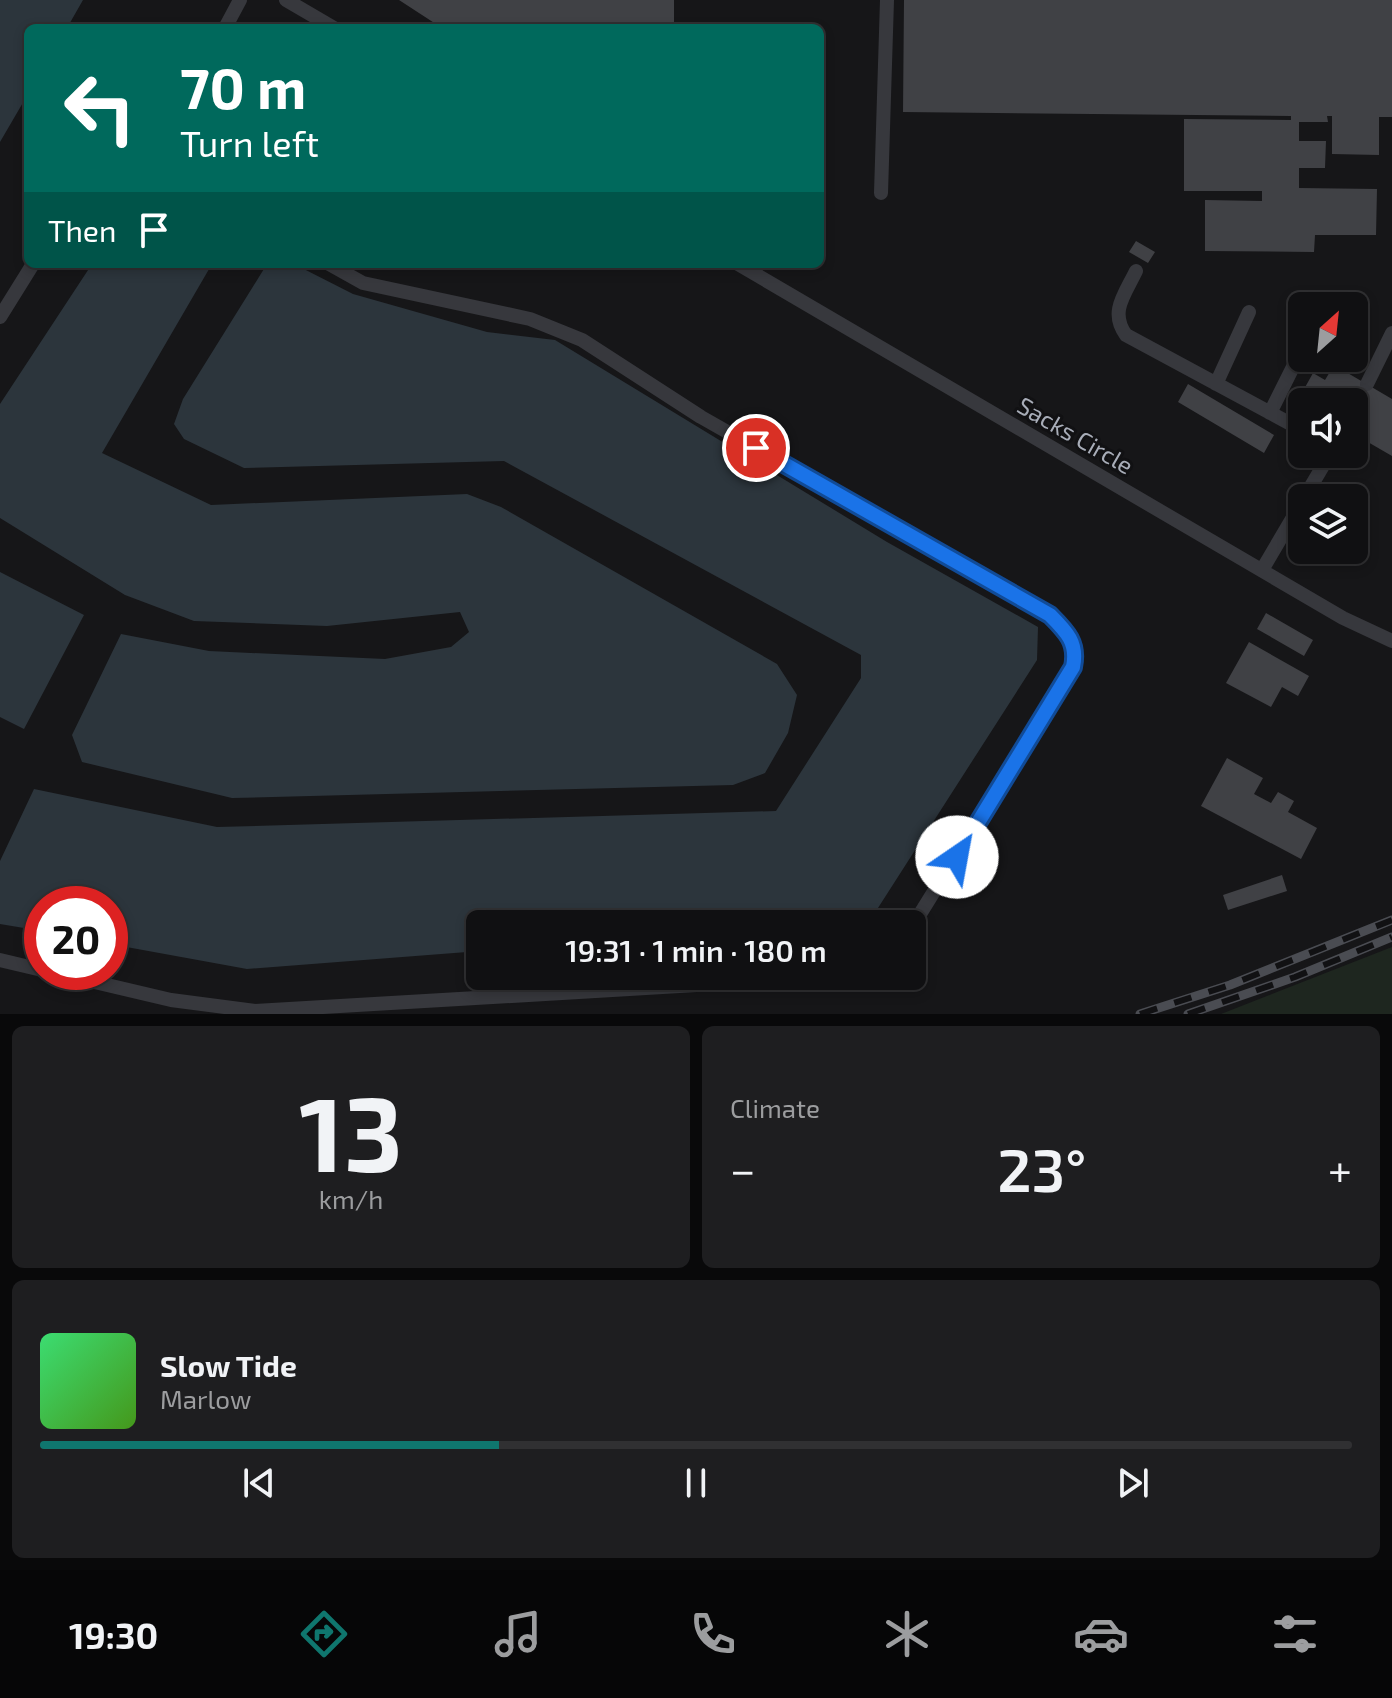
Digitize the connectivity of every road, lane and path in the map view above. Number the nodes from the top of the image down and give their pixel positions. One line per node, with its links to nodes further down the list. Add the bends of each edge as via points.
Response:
1 (240, 0): 4 (lane)
2 (286, 0): 5 (lane)
3 (887, 0): 6 (lane)
4 (227, 24)
5 (327, 24)
6 (881, 193)
7 (31, 268): 12 (lane)
8 (336, 268): 22 (lane, via 363,283 530,319 582,340 701,417 1050,615 1067,632 1076,650 1073,667)
9 (745, 268): 20 (lane, Sacks Circle)
10 (1136, 271): 15 (lane, via 1116,311 1126,335)
11 (1249, 312): 15 (lane)
12 (0, 317)
13 (1392, 333): 16 (lane)
14 (1290, 372): 17 (lane)
15 (1216, 384): 17 (lane)
16 (1367, 384)
17 (1270, 413): 18 (lane)
18 (1288, 423)
19 (1288, 526): 20 (lane)
20 (1262, 570): 21 (lane, Sacks Circle)
21 (1392, 641)
22 (923, 910)
23 (0, 960): 24 (lane)
24 (24, 966)
25 (128, 990): 26 (lane, via 255,1011)
26 (613, 990)

